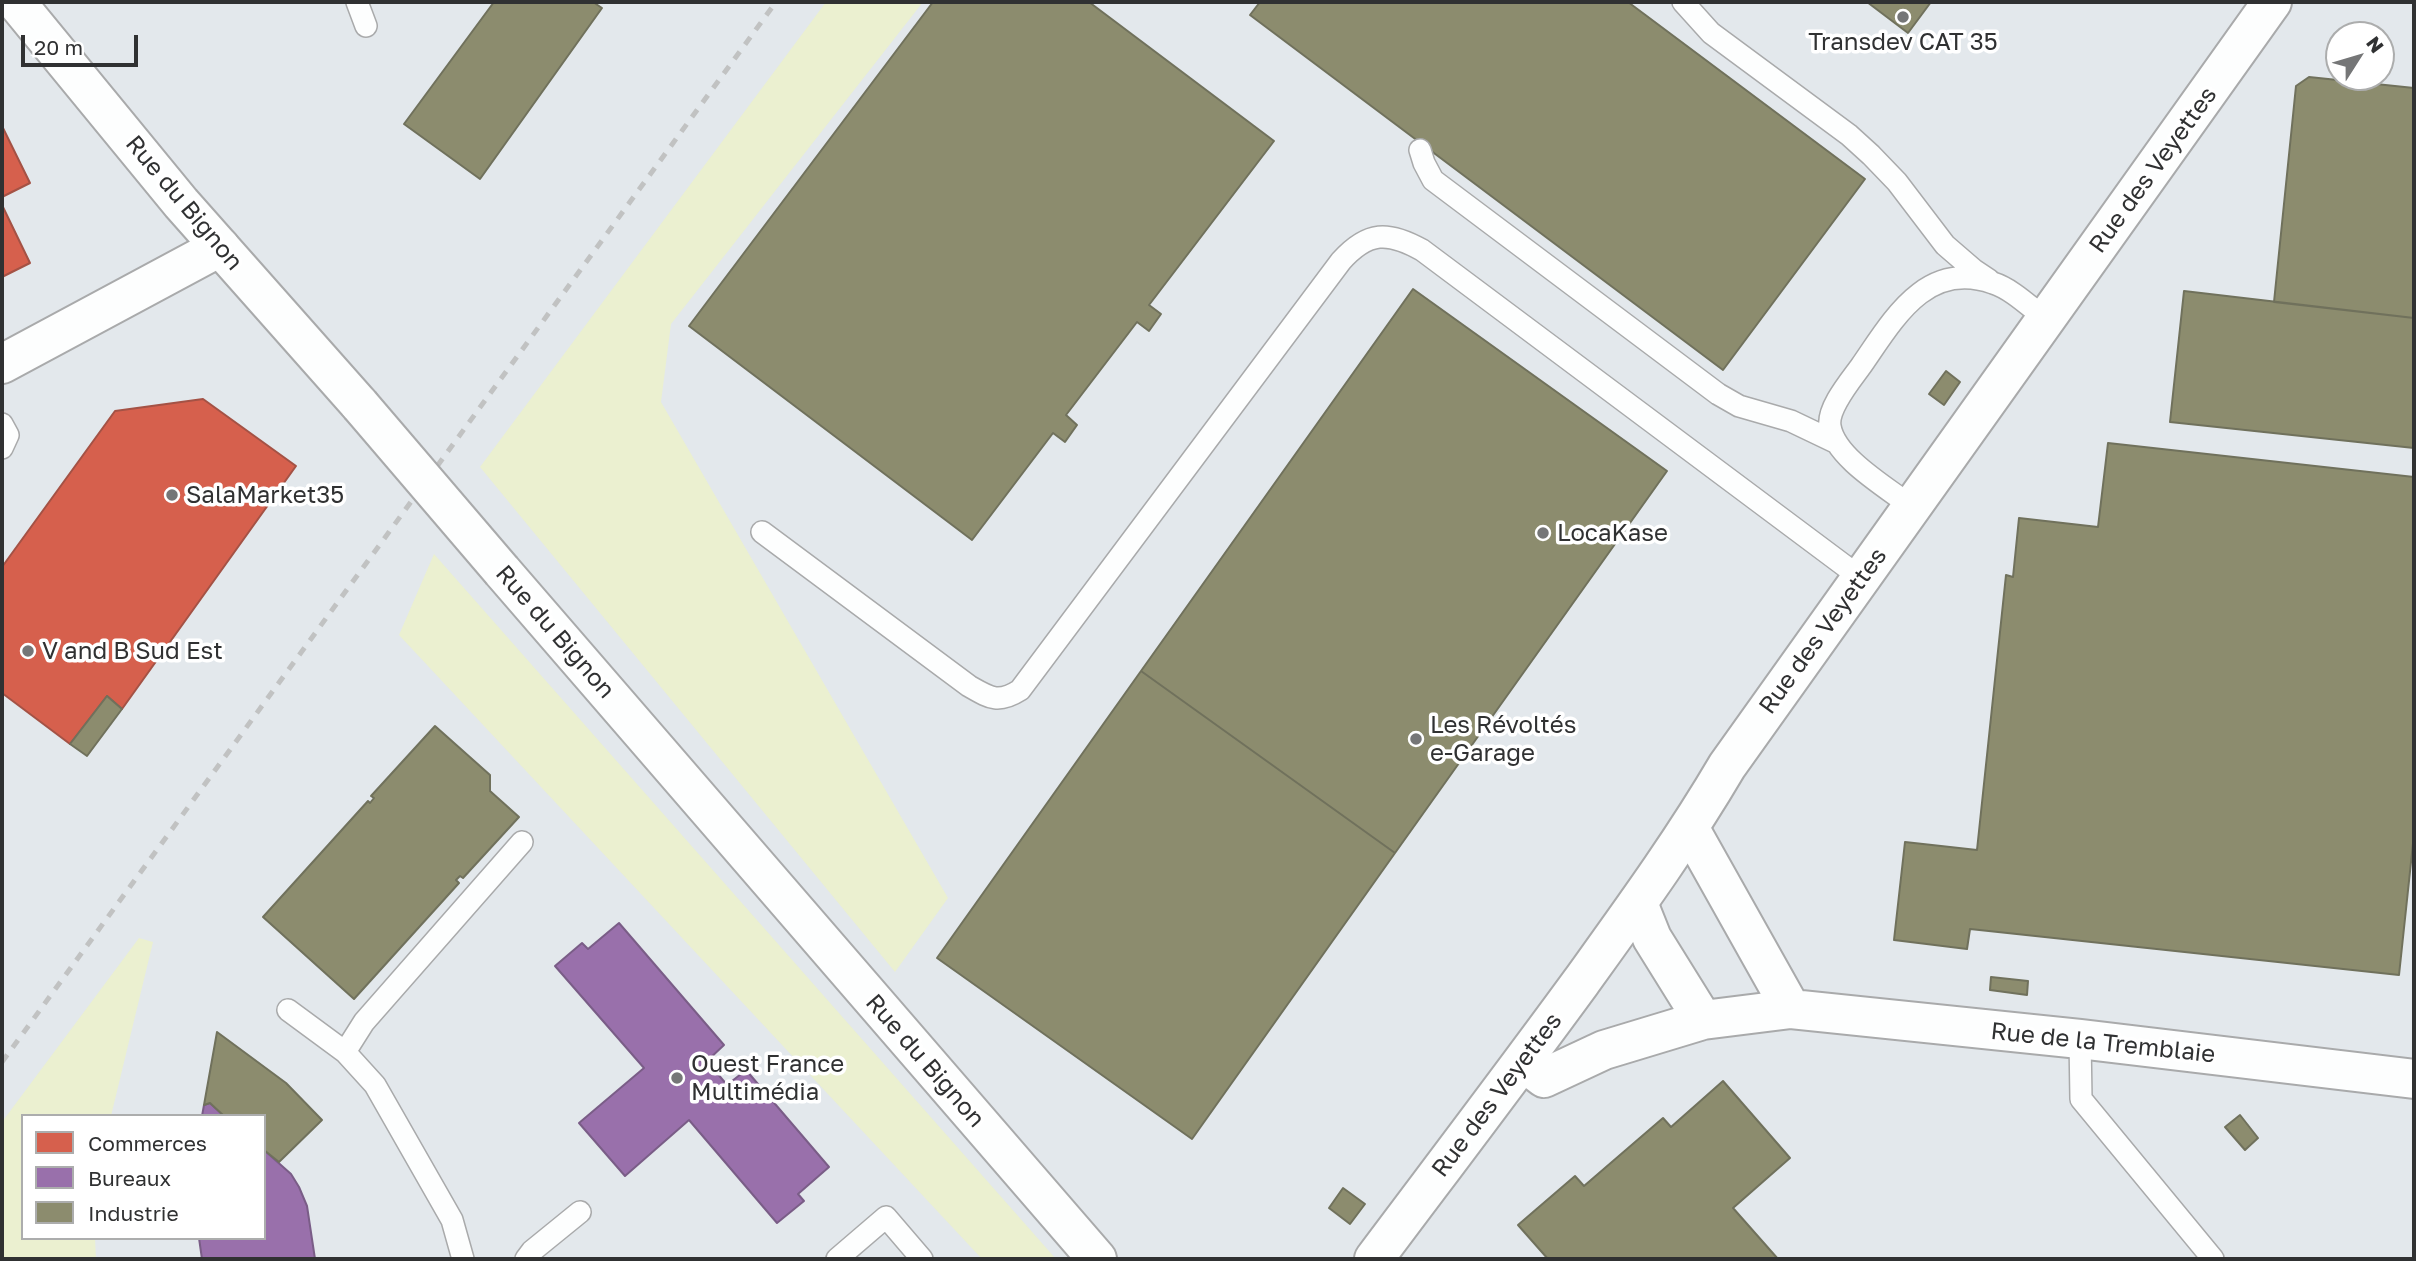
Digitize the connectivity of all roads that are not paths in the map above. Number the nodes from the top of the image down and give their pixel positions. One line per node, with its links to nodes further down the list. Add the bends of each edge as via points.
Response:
1 (16, 2): 7 (street, Rue du Bignon)
2 (357, 2): 5 (lane)
3 (1683, 2): 8 (lane, via 1711,33 1871,155 1945,245)
4 (2268, 3): 9 (street, Rue des Veyettes)
5 (366, 26)
6 (1420, 150): 12 (lane, via 1433,180 1718,394)
7 (220, 247): 10 (street); 33 (street, Rue du Bignon, bridge)
8 (1994, 283): 9 (lane); 12 (lane, via 1958,278 1919,291 1904,306 1836,402 1829,425)
9 (2046, 319): 14 (street, Rue des Veyettes)
10 (2, 364)
11 (2, 424): 13 (lane, via 8,435)
12 (1837, 443): 14 (lane, via 1852,462)
13 (2, 448)
14 (1912, 507): 16 (street, Rue des Veyettes)
15 (762, 532): 16 (lane, via 969,686 991,698 1008,697 1020,690 1341,261 1364,240 1393,237 1422,250)
16 (1861, 578): 17 (street, Rue des Veyettes, via 1727,766)
17 (1690, 829): 19 (street, Rue des Veyettes); 20 (street)
18 (522, 842): 24 (lane, via 364,1022)
19 (1638, 903): 22 (street, via 1652,938); 25 (street, Rue des Veyettes)
20 (1791, 1009): 22 (street, Rue de la Tremblaie); 23 (street, Rue de la Tremblaie)
21 (288, 1010): 24 (lane)
22 (1703, 1020): 25 (street, Rue de la Tremblaie, via 1604,1050 1544,1078)
23 (2080, 1040): 26 (street, Rue de la Tremblaie); 28 (lane, via 2081,1099)
24 (345, 1052): 29 (lane, via 375,1085 452,1220)
25 (1523, 1062): 34 (street, Rue des Veyettes)
26 (2414, 1079)
27 (580, 1212): 30 (lane)
28 (2208, 1258)
29 (463, 1259)
30 (526, 1259)
31 (837, 1259): 32 (lane, via 886,1217)
32 (922, 1259)
33 (1097, 1259)
34 (1374, 1259)

